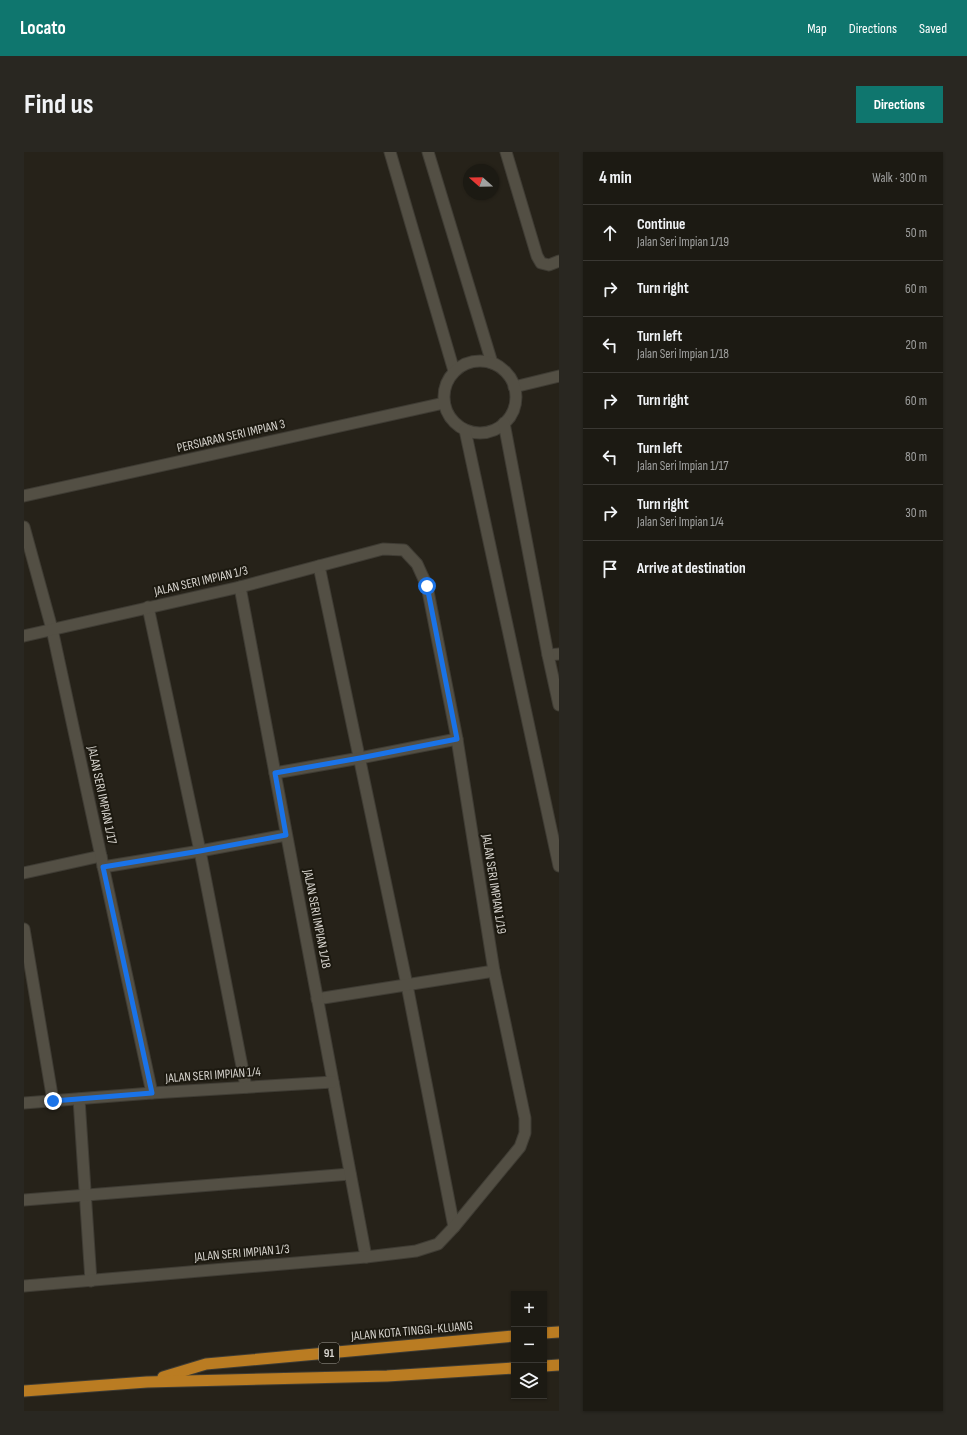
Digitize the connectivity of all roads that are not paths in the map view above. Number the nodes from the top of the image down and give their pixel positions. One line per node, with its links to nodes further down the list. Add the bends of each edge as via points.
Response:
1 (390, 152): 6 (street)
2 (428, 152): 5 (street)
3 (506, 152): 4 (street, via 536,256 541,263 549,265)
4 (559, 261)
5 (492, 363): 6 (street, via 479,361 465,364); 8 (street, via 510,377)
6 (454, 371): 9 (street, via 445,386)
7 (559, 376): 8 (street)
8 (514, 387): 10 (street, via 514,406 511,416)
9 (444, 403): 11 (street, via 455,424); 12 (street, PERSIARAN SERI IMPIAN 3)
10 (504, 423): 11 (street, via 493,431 479,434); 21 (street)
11 (465, 430): 29 (street)
12 (24, 496)
13 (24, 526): 18 (street, JALAN SERI IMPIAN 1/17)
14 (383, 549): 15 (street, JALAN SERI IMPIAN 1/3); 23 (street, JALAN SERI IMPIAN 1/19, via 404,550 417,564 427,586)
15 (319, 566): 16 (street, JALAN SERI IMPIAN 1/3); 24 (street)
16 (240, 587): 17 (street, JALAN SERI IMPIAN 1/3); 25 (street, JALAN SERI IMPIAN 1/18)
17 (148, 607): 18 (street, JALAN SERI IMPIAN 1/3); 27 (street)
18 (52, 629): 19 (street, JALAN SERI IMPIAN 1/3); 28 (street, JALAN SERI IMPIAN 1/17)
19 (24, 636)
20 (559, 654): 21 (street)
21 (548, 655): 22 (street)
22 (559, 705)
23 (457, 739): 24 (street); 33 (street, JALAN SERI IMPIAN 1/19)
24 (360, 758): 25 (street); 34 (street)
25 (275, 773): 26 (street, JALAN SERI IMPIAN 1/18)
26 (286, 835): 27 (street); 35 (street, JALAN SERI IMPIAN 1/18)
27 (200, 851): 30 (street); 37 (street)
28 (101, 856): 30 (street, JALAN SERI IMPIAN 1/17); 31 (street)
29 (559, 866)
30 (103, 867): 38 (street, JALAN SERI IMPIAN 1/17)
31 (24, 873)
32 (24, 928): 40 (street)
33 (494, 971): 34 (street); 45 (street, JALAN SERI IMPIAN 1/19, via 525,1118 525,1133 520,1147)
34 (407, 985): 35 (street); 45 (street)
35 (317, 999): 36 (street, JALAN SERI IMPIAN 1/18)
36 (333, 1082): 37 (street, JALAN SERI IMPIAN 1/4); 42 (street, JALAN SERI IMPIAN 1/18)
37 (246, 1087): 38 (street, JALAN SERI IMPIAN 1/4)
38 (152, 1093): 39 (street, JALAN SERI IMPIAN 1/4)
39 (79, 1099): 40 (street, JALAN SERI IMPIAN 1/4); 43 (street)
40 (53, 1101): 41 (street, JALAN SERI IMPIAN 1/4)
41 (24, 1103)
42 (350, 1174): 43 (street); 46 (street, JALAN SERI IMPIAN 1/18)
43 (85, 1195): 44 (street); 47 (street)
44 (24, 1200)
45 (454, 1227): 46 (street, JALAN SERI IMPIAN 1/3, via 438,1244 428,1248)
46 (366, 1257): 47 (street, JALAN SERI IMPIAN 1/3)
47 (91, 1281): 48 (street, JALAN SERI IMPIAN 1/3)
48 (24, 1286)
49 (511, 1336): 53 (highway, JALAN KOTA TINGGI-KLUANG / 91, via 206,1364)
50 (559, 1365): 51 (highway)
51 (547, 1366)
52 (511, 1368): 53 (highway, JALAN KOTA TINGGI-KLUANG / 91, via 387,1376)
53 (147, 1382): 54 (highway, JALAN KOTA TINGGI-KLUANG / 91)
54 (24, 1391)

